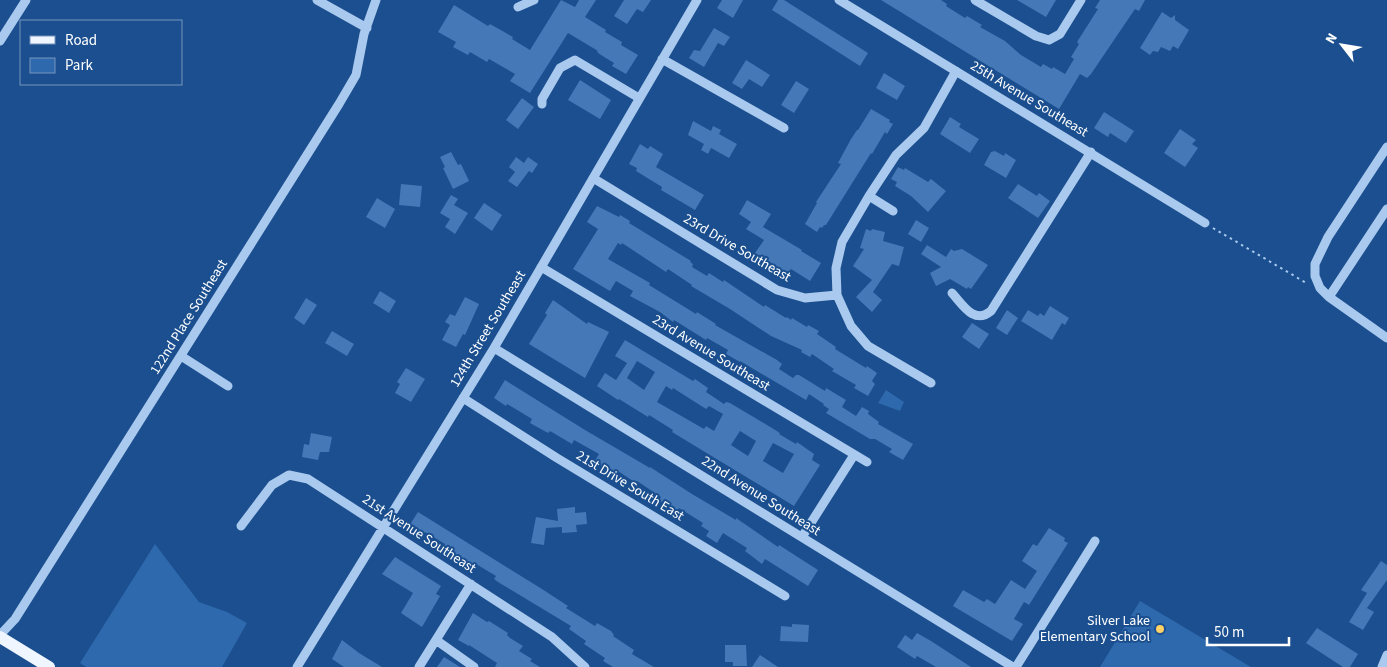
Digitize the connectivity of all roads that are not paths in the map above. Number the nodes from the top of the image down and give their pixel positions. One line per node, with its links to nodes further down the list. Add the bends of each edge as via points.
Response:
1 (26, 0): 11 (street)
2 (317, 0): 10 (street)
3 (376, 0): 10 (street, 122nd Place Southeast)
4 (534, 0): 9 (street)
5 (696, 0): 12 (street, 124th Street Southeast)
6 (839, 0): 13 (street, 25th Avenue Southeast)
7 (975, 0): 8 (street, via 1036,36 1049,40 1060,34)
8 (1081, 0)
9 (518, 7)
10 (367, 28): 30 (street, 122nd Place Southeast, via 356,74 340,104)
11 (0, 42)
12 (662, 59): 14 (street, 124th Street Southeast); 16 (street)
13 (956, 71): 18 (street, 25th Avenue Southeast); 20 (street, via 924,128 896,155)
14 (639, 98): 15 (street, via 575,60 560,68); 19 (street, 124th Street Southeast)
15 (542, 104)
16 (784, 128)
17 (1387, 147): 27 (street, via 1328,237 1315,264 1314,276)
18 (1091, 152): 23 (street, 25th Avenue Southeast); 25 (street, via 991,312 986,316 975,316)
19 (593, 178): 24 (street, 124th Street Southeast); 26 (street, 23rd Drive Southeast, via 777,290 805,298)
20 (869, 196): 22 (street); 26 (street, via 842,242 836,268)
21 (1387, 209): 27 (street)
22 (893, 210)
23 (1204, 223)
24 (541, 267): 29 (street, 124th Street Southeast); 34 (street, 23rd Avenue Southeast)
25 (952, 293)
26 (837, 294): 31 (street, via 851,326 868,346)
27 (1329, 296): 28 (street)
28 (1387, 338)
29 (494, 348): 33 (street, 124th Street Southeast); 38 (street, 22nd Avenue Southeast)
30 (181, 356): 32 (street); 42 (street, 122nd Place Southeast, via 14,619)
31 (931, 383)
32 (228, 386)
33 (463, 398): 37 (street, 124th Street Southeast); 41 (street, 21st Drive South East)
34 (854, 454): 35 (street, 23rd Avenue Southeast); 38 (street)
35 (867, 462)
36 (241, 526): 37 (street, 21st Avenue Southeast, via 272,486 289,475 308,479)
37 (382, 527): 40 (street, 21st Avenue Southeast); 46 (street, 124th Street Southeast)
38 (802, 537): 50 (street, 22nd Avenue Southeast)
39 (1096, 541): 50 (street)
40 (471, 584): 43 (street); 49 (street, 21st Avenue Southeast, via 552,637)
41 (785, 596)
42 (0, 636): 45 (main road)
43 (436, 640): 47 (street); 48 (street)
44 (1387, 655): 51 (street)
45 (50, 667)
46 (296, 667)
47 (419, 667)
48 (474, 667)
49 (585, 667)
50 (1014, 667)
51 (1382, 667)

